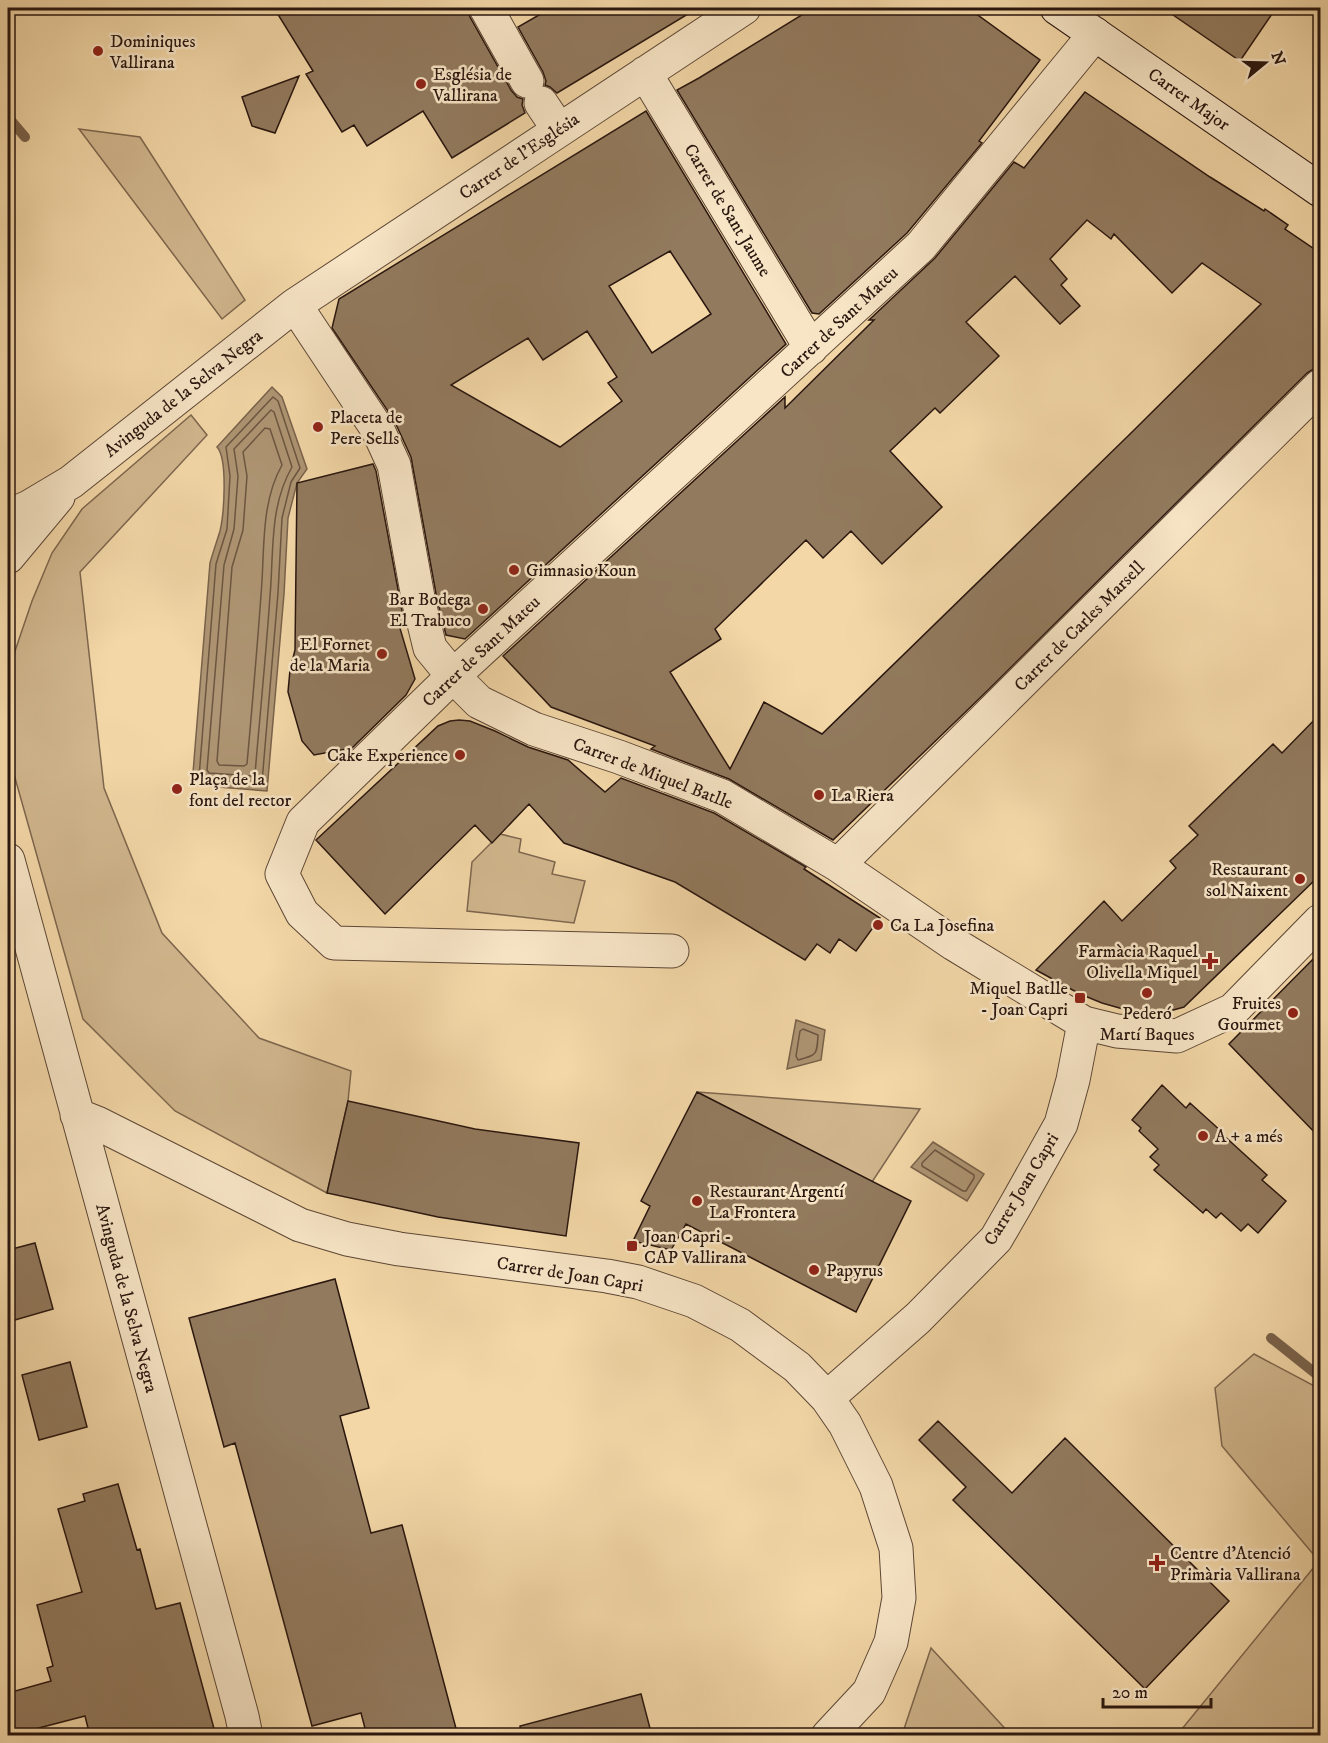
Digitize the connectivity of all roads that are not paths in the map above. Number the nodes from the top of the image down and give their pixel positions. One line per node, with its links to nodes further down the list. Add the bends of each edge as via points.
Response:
1 (486, 8): 6 (street)
2 (744, 8): 5 (street, Carrer de l'Església)
3 (1057, 8): 4 (street, Carrer Major)
4 (1095, 34): 7 (street, Carrer Major); 9 (street, Carrer de Sant Mateu, via 921,246)
5 (645, 73): 6 (street, Carrer de l'Església); 9 (street, Carrer de Sant Jaume)
6 (559, 130): 8 (street, Carrer de l'Església)
7 (1320, 190)
8 (295, 305): 11 (street, Avinguda de la Selva Negra); 14 (street, Carrer de Miquel Batlle, via 378,430 394,465 430,648)
9 (811, 348): 14 (street, Carrer de Sant Mateu)
10 (1320, 386): 16 (street, Carrer de Carles Marsell)
11 (71, 482): 12 (street, Avinguda de la Selva Negra); 13 (street, Avinguda de la Selva Negra)
12 (8, 516)
13 (8, 557)
14 (453, 676): 16 (street, Carrer de Miquel Batlle, via 479,702 534,729 722,796); 18 (street, Carrer de Sant Mateu, via 303,822 282,874 302,913 334,943)
15 (8, 860): 20 (street, Avinguda de la Selva Negra)
16 (838, 865): 19 (street, Carrer de Miquel Batlle, via 954,944)
17 (1320, 921): 19 (street, Carrer de Miquel Batlle, via 1233,1010 1177,1036 1117,1031)
18 (672, 951)
19 (1084, 1023): 21 (street, Carrer Joan Capri, via 1060,1124 996,1239 918,1318)
20 (77, 1115): 21 (street, Carrer de Joan Capri, via 300,1225 399,1249 607,1276 694,1301 740,1325 797,1367); 22 (street, Avinguda de la Selva Negra)
21 (827, 1398): 23 (street, Carrer de Joan Capri, via 876,1486 896,1548 899,1598 891,1642 869,1692)
22 (246, 1736)
23 (828, 1736)

